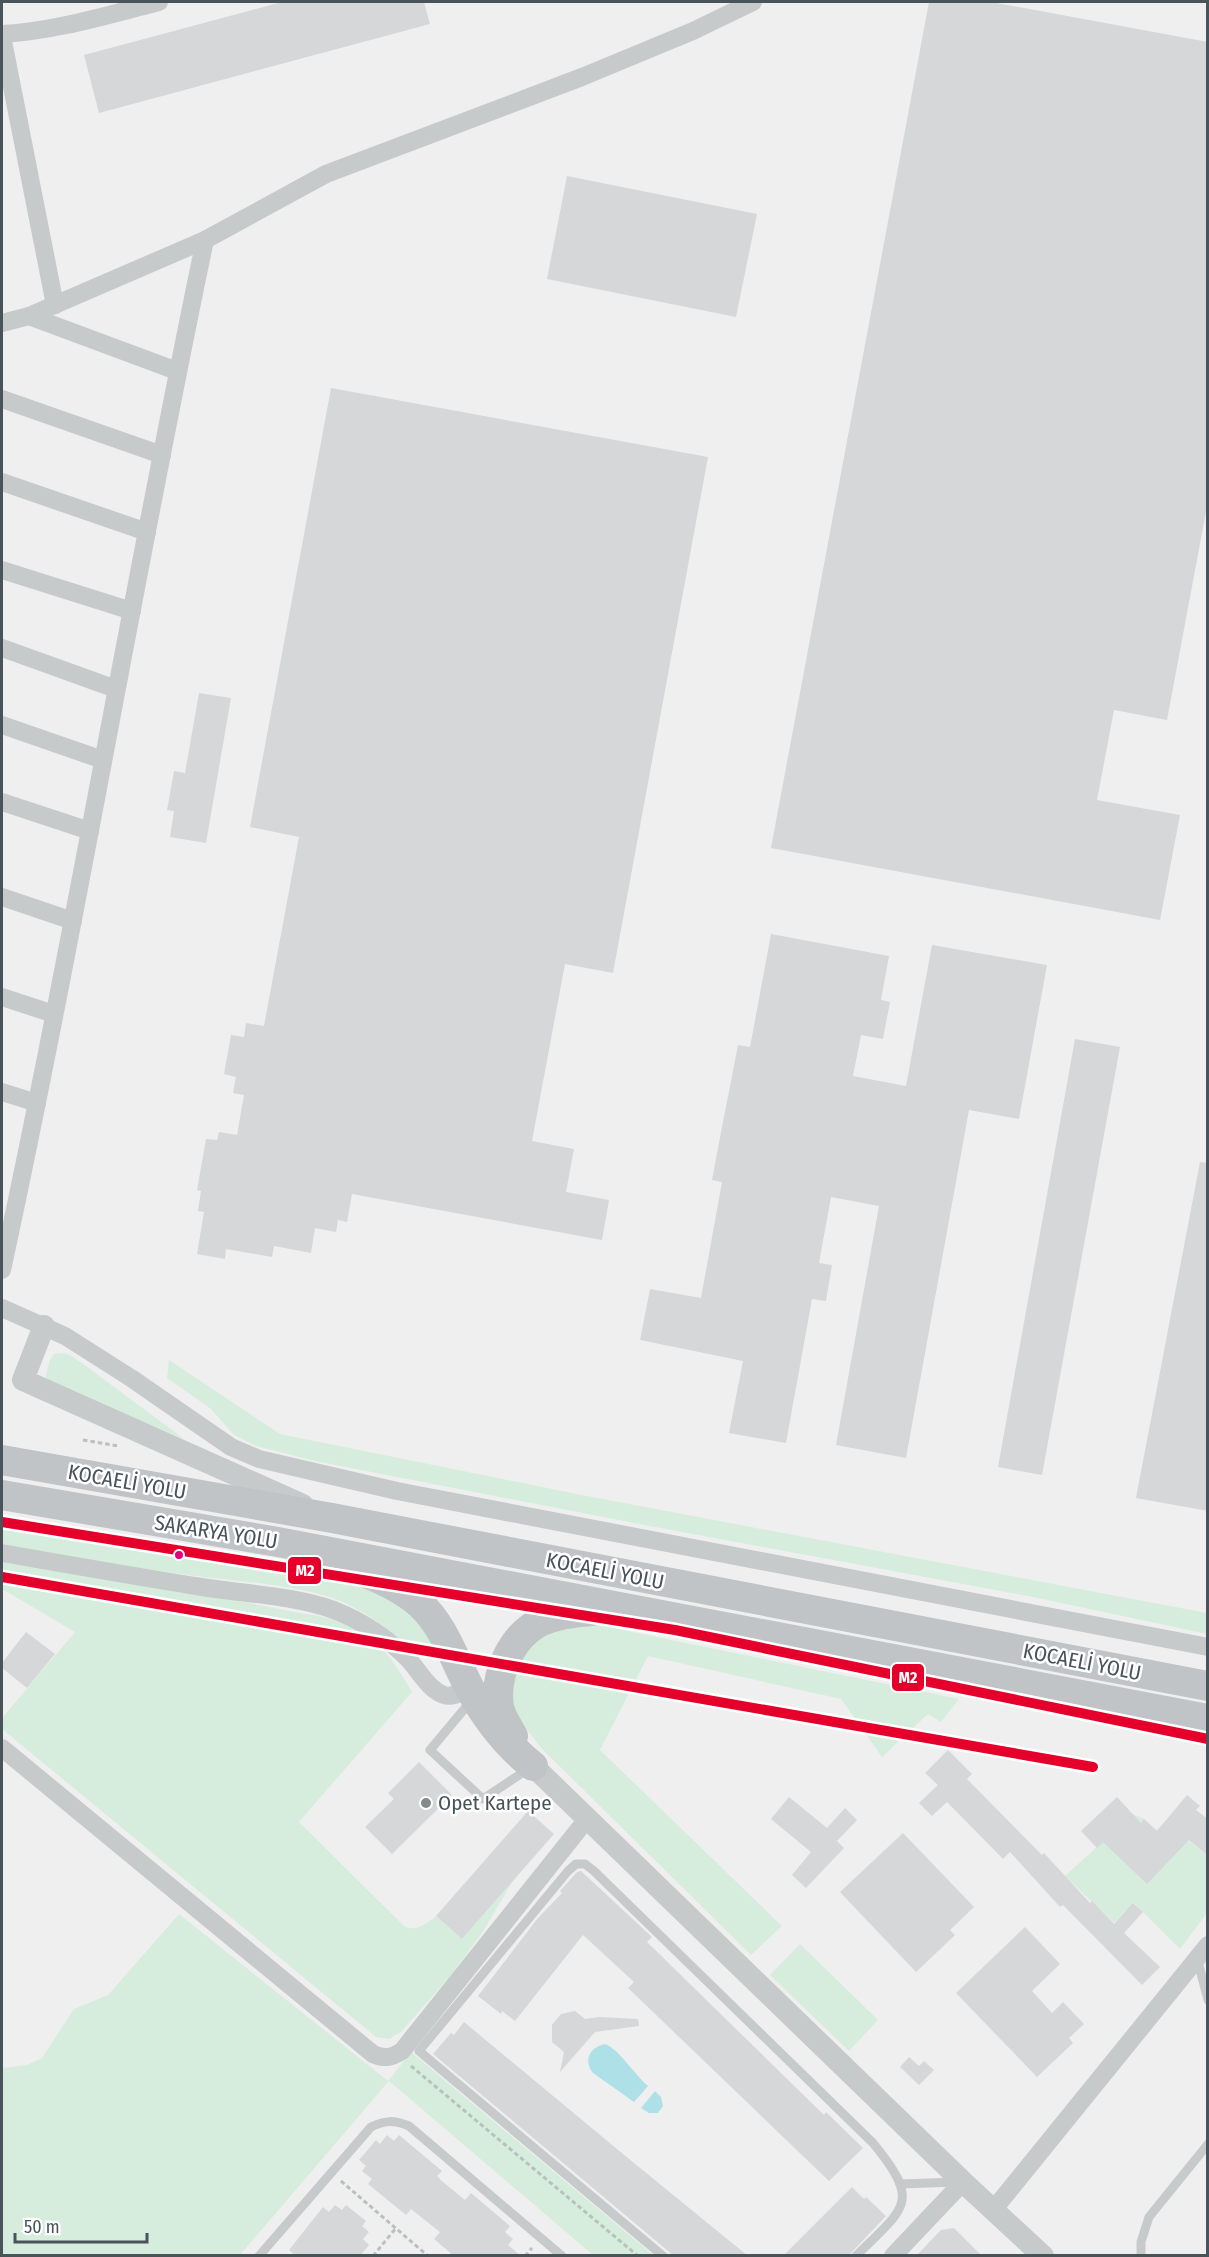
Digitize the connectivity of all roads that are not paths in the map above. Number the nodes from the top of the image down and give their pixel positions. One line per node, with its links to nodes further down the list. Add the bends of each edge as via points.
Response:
1 (159, 2): 3 (street)
2 (753, 2): 4 (street, via 582,77 327,174)
3 (2, 40): 5 (street)
4 (205, 240): 5 (street); 8 (street)
5 (55, 305): 6 (street)
6 (29, 316): 7 (street); 8 (street)
7 (2, 323)
8 (177, 372): 10 (street)
9 (2, 399): 10 (street)
10 (162, 455): 12 (street)
11 (2, 482): 12 (street)
12 (147, 532): 14 (street)
13 (2, 570): 14 (street)
14 (132, 611): 16 (street)
15 (2, 648): 16 (street)
16 (117, 689): 18 (street)
17 (2, 725): 18 (street)
18 (104, 760): 20 (street)
19 (2, 802): 20 (street)
20 (90, 831): 22 (street)
21 (2, 897): 22 (street)
22 (73, 921): 24 (street)
23 (2, 998): 24 (street)
24 (54, 1014): 26 (street)
25 (2, 1092): 26 (street)
26 (37, 1103): 27 (street)
27 (9, 1196): 28 (street)
28 (2, 1270)
29 (2, 1308): 30 (street)
30 (44, 1326): 33 (street, via 23,1380); 37 (street, via 131,1378 231,1447 259,1459 397,1491)
31 (9, 1460): 33 (highway, KOCAELİ YOLU)
32 (2, 1495): 34 (highway, SAKARYA YOLU)
33 (332, 1518): 38 (highway, KOCAELİ YOLU)
34 (278, 1542): 36 (highway, SAKARYA YOLU); 39 (highway, via 360,1571 420,1604 448,1644)
35 (2, 1553): 39 (street, via 329,1609 380,1634 436,1691 446,1696)
36 (623, 1609): 40 (highway, SAKARYA YOLU); 42 (highway, via 574,1612 541,1621 526,1631 508,1657 501,1675 499,1706)
37 (1208, 1647)
38 (1208, 1686)
39 (472, 1693): 42 (highway, via 495,1730); 42 (lane, via 430,1750 483,1799)
40 (1208, 1719)
41 (2, 1748): 43 (street, via 373,2054 383,2058 397,2054)
42 (533, 1766): 43 (street)
43 (587, 1819): 47 (street)
44 (1202, 1952): 45 (lane); 49 (street)
45 (1208, 2000)
46 (1208, 2144): 56 (lane, via 1149,2217)
47 (963, 2181): 48 (lane); 49 (street); 54 (street)
48 (900, 2184): 52 (lane, via 873,2143 594,1871 585,1864 576,1864 419,2051); 53 (lane, via 902,2205 896,2216)
49 (994, 2209): 55 (street)
50 (259, 2256): 51 (lane, via 371,2127 383,2121 409,2126)
51 (562, 2256)
52 (663, 2256)
53 (856, 2256)
54 (893, 2256)
55 (1043, 2256)
56 (1141, 2256)

